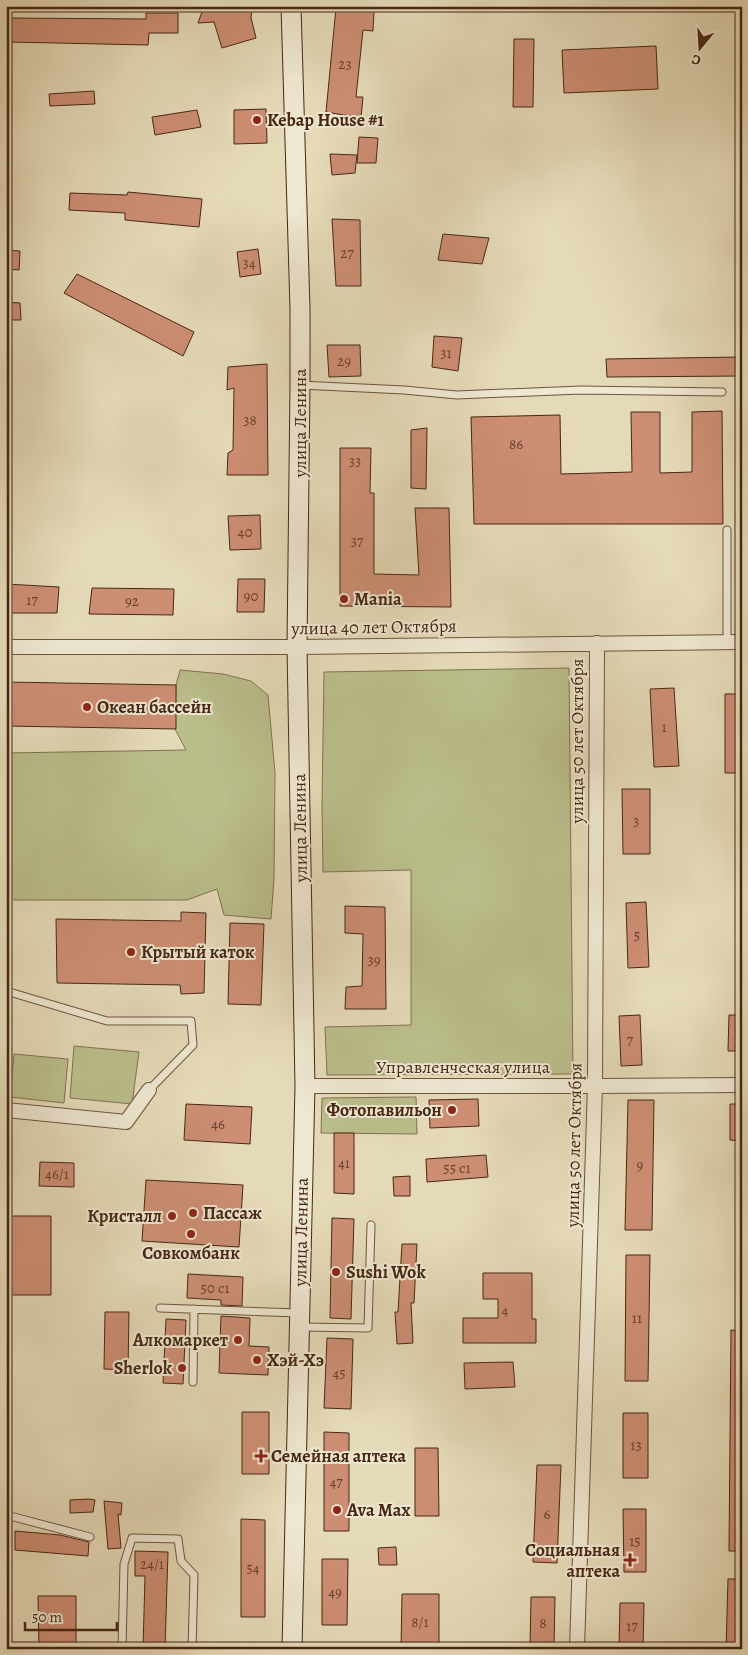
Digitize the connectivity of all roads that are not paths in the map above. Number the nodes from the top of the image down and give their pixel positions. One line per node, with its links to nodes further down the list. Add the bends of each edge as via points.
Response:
1 (291, 6): 2 (main road, улица Ленина)
2 (300, 386): 3 (lane, via 457,395 581,390); 9 (main road, улица Ленина)
3 (722, 392)
4 (727, 530): 5 (lane)
5 (726, 642): 6 (street, улица 40 лет Октября); 7 (street, улица 40 лет Октября)
6 (742, 642)
7 (597, 643): 9 (street, улица 40 лет Октября); 13 (street, улица 50 лет Октября)
8 (6, 647): 9 (street, улица 40 лет Октября)
9 (297, 647): 12 (main road, улица Ленина)
10 (6, 991): 14 (lane, via 107,1021 191,1021 193,1045)
11 (742, 1085): 13 (street, Управленческая улица)
12 (305, 1086): 13 (street, Управленческая улица); 19 (main road, улица Ленина)
13 (595, 1086): 26 (street, улица 50 лет Октября)
14 (149, 1090): 15 (street, via 126,1122)
15 (6, 1110)
16 (371, 1225): 19 (lane, via 368,1328)
17 (160, 1308): 18 (lane)
18 (194, 1309): 19 (lane); 20 (lane)
19 (299, 1320): 25 (main road, улица Ленина)
20 (193, 1382)
21 (6, 1515): 22 (lane)
22 (90, 1537)
23 (122, 1649): 24 (lane, via 124,1564 132,1538 178,1539 181,1561 194,1575)
24 (192, 1649)
25 (292, 1649)
26 (576, 1649)

